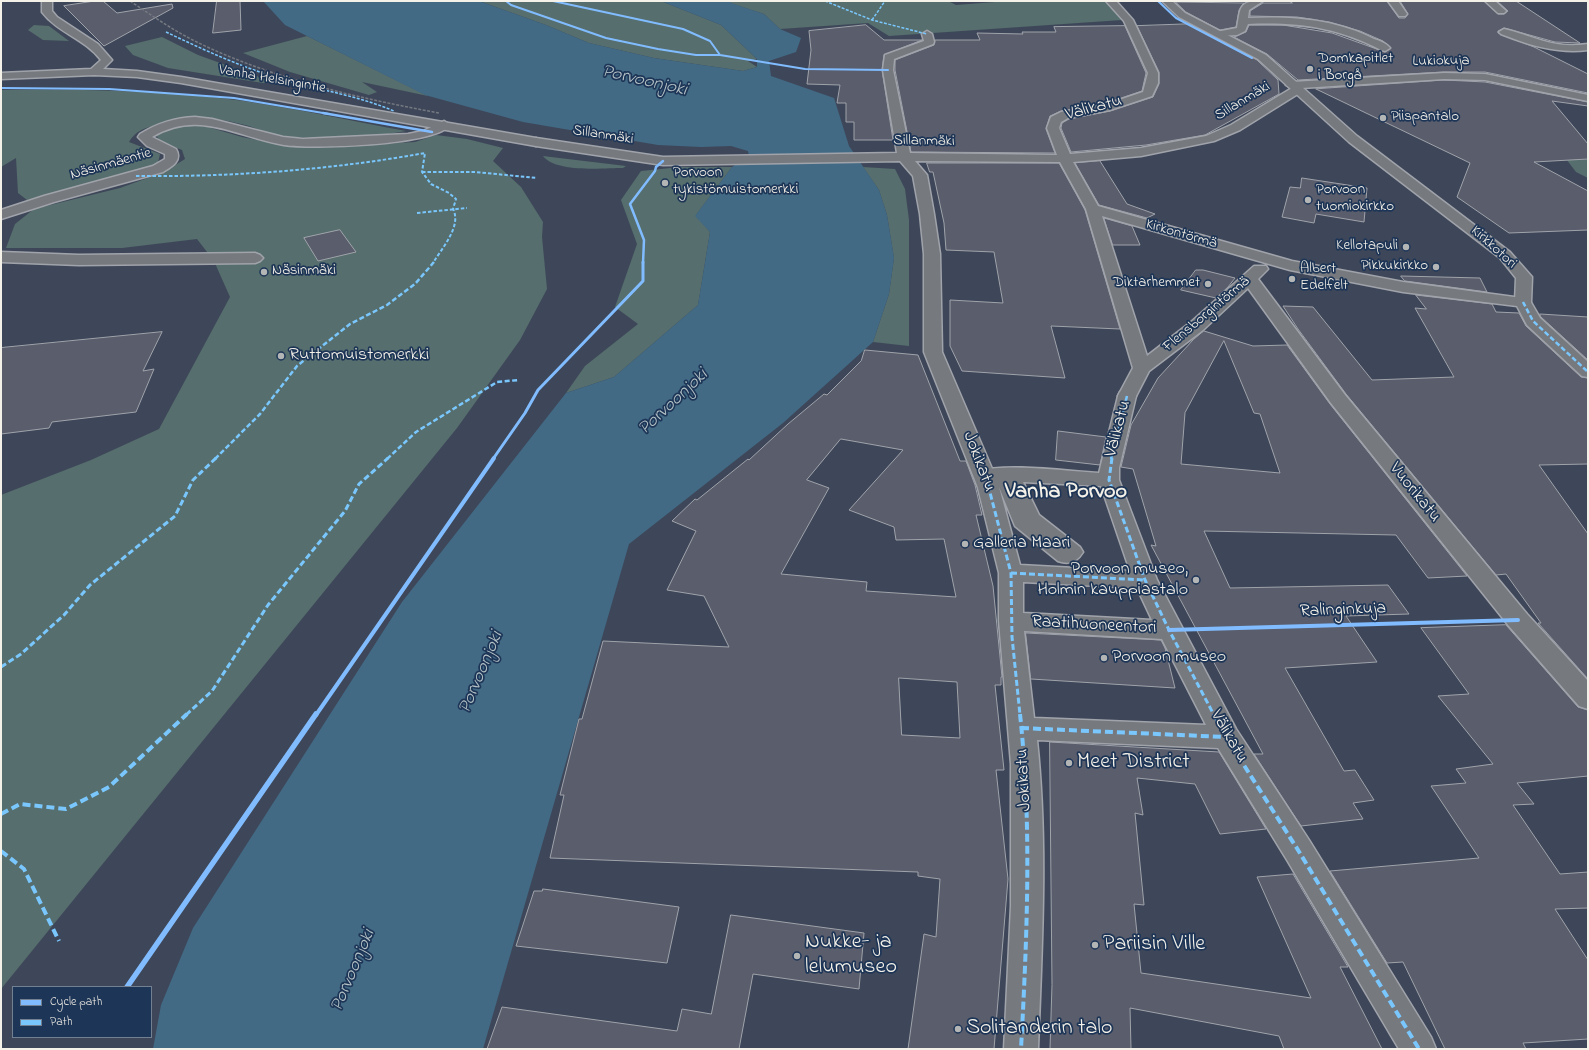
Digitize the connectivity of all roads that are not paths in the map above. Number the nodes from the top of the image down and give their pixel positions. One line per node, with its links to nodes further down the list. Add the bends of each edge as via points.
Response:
1 (47, 1): 15 (street, via 47,12 56,23 101,50 108,60)
2 (1111, 1): 22 (street, Välikatu, via 1128,20 1153,73 1152,83 1148,94 1106,108 1065,115 1054,120 1052,128)
3 (1167, 1): 12 (street, Kirkkotori, via 1182,15)
4 (1258, 1): 9 (street, via 1243,9)
5 (1393, 1): 8 (street)
6 (1490, 1): 7 (street)
7 (1502, 11)
8 (1402, 14)
9 (1243, 21): 12 (street, via 1242,29 1237,32); 14 (street, via 1283,19 1327,24)
10 (1504, 32): 13 (street, via 1550,48)
11 (927, 34): 21 (street, via 928,42 889,57 888,70)
12 (1219, 34): 17 (street, Kirkkotori, via 1262,58)
13 (1588, 46)
14 (1385, 48)
15 (94, 72): 16 (street, Vanha Helsingintie); 19 (street, Vanha Helsingintie, via 181,80)
16 (1, 76)
17 (1295, 87): 18 (street, Lukiokuja, via 1444,76 1485,77); 22 (street, Sillanmäki, via 1225,133 1214,137 1151,151 1100,158); 29 (street, Kirkkotori, via 1353,139 1505,255 1524,277)
18 (1588, 98)
19 (444, 125): 20 (street, Vanha Helsingintie); 24 (street, Näsinmäentie, via 421,136 285,141 202,120 167,124 154,129 144,137 171,152 171,161 158,170 49,199)
20 (536, 142): 21 (street, Sillanmäki, via 643,159)
21 (904, 157): 22 (street, Sillanmäki); 32 (street, Jokikatu, via 920,175 932,254 933,352)
22 (1065, 159): 23 (street, Välikatu)
23 (1093, 209): 27 (street, Kirkontörmä); 30 (street, Välikatu)
24 (1, 215)
25 (1, 257): 26 (street, via 79,260)
26 (255, 258)
27 (1270, 260): 28 (street, Flensborgintörmä); 29 (street, Kirkkotori, via 1402,287)
28 (1250, 279): 30 (street, Flensborgintörmä, via 1197,326); 38 (street, Vuorikatu, via 1338,399 1518,620)
29 (1523, 302): 31 (street, via 1533,321)
30 (1142, 368): 33 (street, Välikatu, via 1127,396 1109,468)
31 (1588, 372)
32 (985, 476): 33 (street, via 1004,475 1023,521 1066,556 1072,552 1030,519 1009,475); 34 (street, Raatihuoneentori)
33 (1109, 480): 35 (street, Välikatu)
34 (1011, 573): 35 (street); 36 (street, Raatihuoneentori)
35 (1145, 580): 37 (street, Raatihuoneentori)
36 (1012, 621): 37 (street, Raatihuoneentori); 39 (street, Jokikatu)
37 (1169, 630): 40 (street, Välikatu)
38 (1588, 699)
39 (1021, 728): 40 (street); 41 (street, Jokikatu, via 1025,762 1028,848)
40 (1226, 737): 42 (street, Välikatu)
41 (1021, 1049)
42 (1419, 1049)

